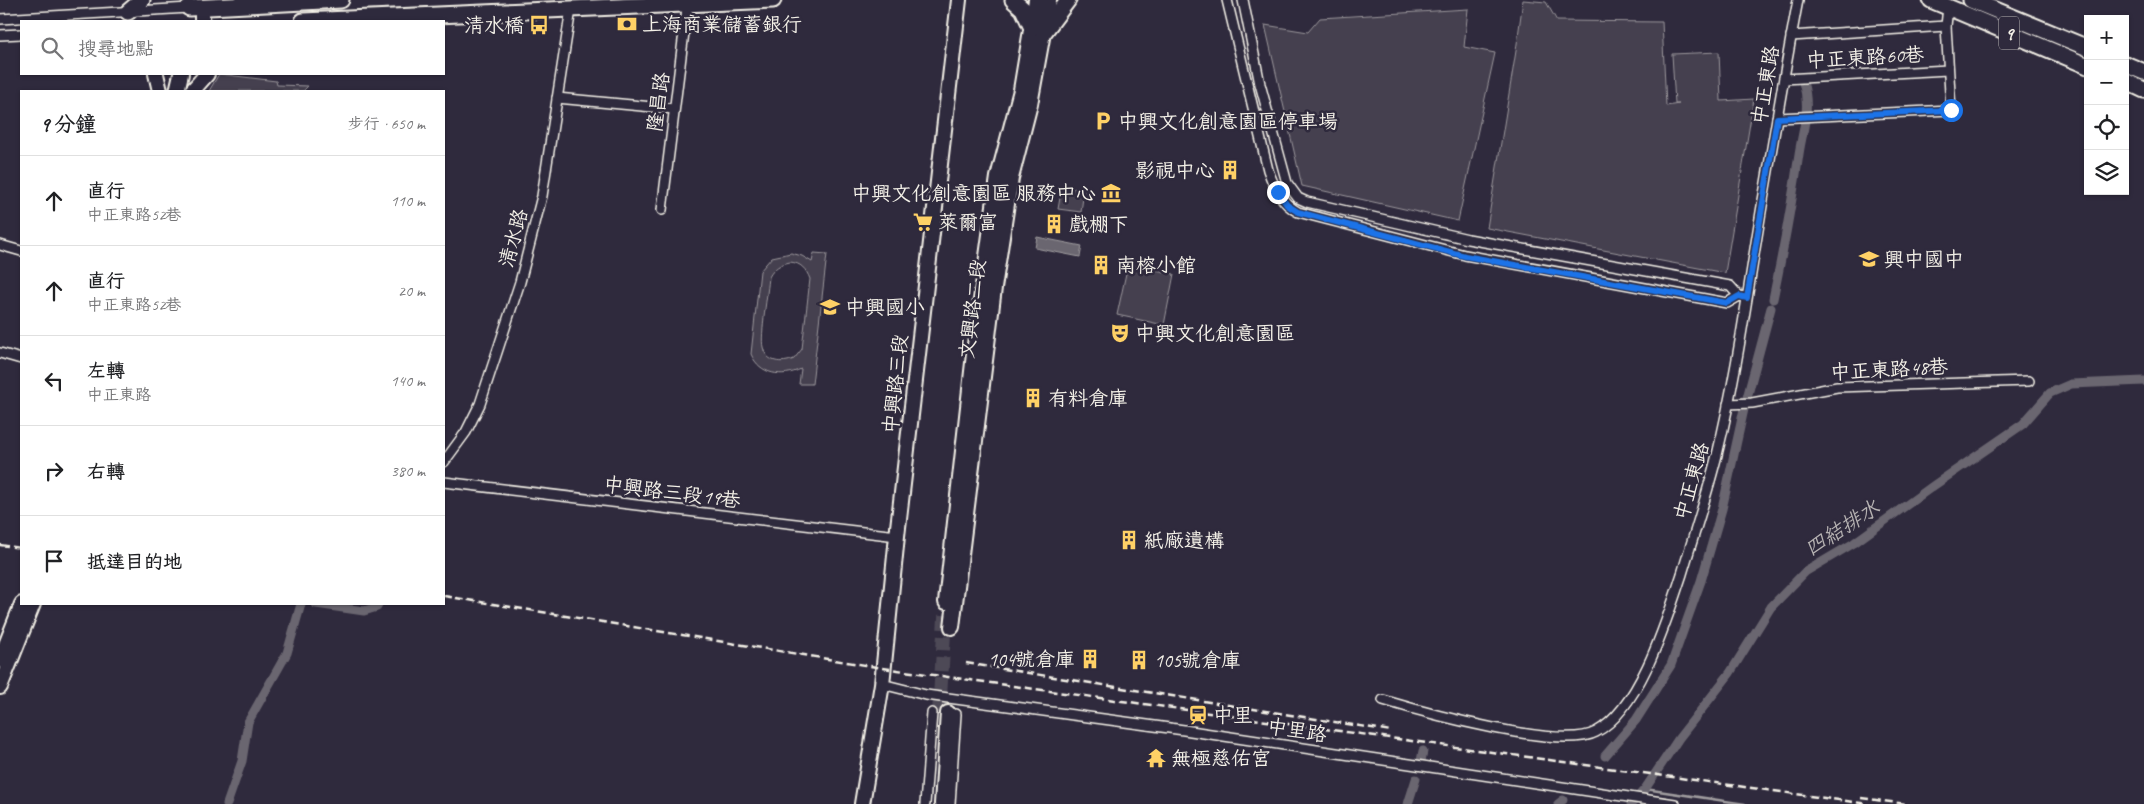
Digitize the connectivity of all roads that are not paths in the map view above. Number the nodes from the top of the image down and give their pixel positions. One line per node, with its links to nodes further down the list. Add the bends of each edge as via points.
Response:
1 (142, 0): 19 (main road)
2 (341, 0): 14 (main road)
3 (774, 0): 15 (main road)
4 (959, 0): 54 (street, 中興路三段)
5 (1013, 0): 23 (main road)
6 (1036, 0): 23 (street, 文興路二段)
7 (1049, 0): 23 (street, 文興路二段)
8 (1068, 0): 23 (main road)
9 (1227, 0): 47 (street, via 1268,170 1278,192 1292,208 1465,256 1727,303)
10 (1243, 0): 47 (street, via 1260,84 1287,183 1298,198 1468,239 1730,286)
11 (1798, 0): 26 (street, 中正東路)
12 (1931, 0): 17 (main road, 9)
13 (1970, 0): 27 (main road, 9)
14 (257, 2): 16 (main road)
15 (689, 2): 18 (main road); 42 (street, 隆昌路)
16 (195, 7): 19 (street)
17 (1948, 8): 22 (street); 28 (main road, 9)
18 (571, 9): 21 (main road); 41 (street, 清水路)
19 (128, 12): 20 (street)
20 (0, 19)
21 (325, 20)
22 (1946, 26): 26 (street); 30 (street)
23 (1038, 30): 55 (street, 文興路二段, via 998,177 976,336); 58 (street, 文興路二段, via 1030,104 1011,178 994,288)
24 (20, 34): 25 (street)
25 (0, 35)
26 (1791, 36): 34 (street, 中正東路)
27 (2084, 46)
28 (2084, 64)
29 (2129, 66): 31 (main road)
30 (1948, 70): 34 (street, 中正東路60巷); 43 (street, via 1951,110)
31 (2144, 72)
32 (156, 75): 37 (street)
33 (181, 75): 38 (street)
34 (1784, 78): 43 (street, 中正東路)
35 (201, 79): 39 (street)
36 (2129, 84): 40 (main road)
37 (160, 90)
38 (177, 90)
39 (193, 90)
40 (2144, 90)
41 (557, 98): 42 (street); 52 (street, 清水路, via 542,196 520,282 480,404 466,432)
42 (674, 109): 44 (street, 隆昌路)
43 (1777, 118): 47 (street, 中正東路)
44 (662, 210)
45 (0, 245): 46 (street)
46 (20, 251)
47 (1743, 297): 51 (street, 中正東路)
48 (0, 353): 49 (street)
49 (20, 358)
50 (2029, 381): 51 (street, 中正東路48巷, via 1838,387)
51 (1728, 404): 62 (street, 中正東路, via 1710,479 1665,626 1629,699 1606,726 1582,738 1541,736)
52 (445, 461)
53 (445, 482): 54 (street, 中興路三段19巷)
54 (897, 536): 60 (street, 中興路三段)
55 (946, 602)
56 (22, 605): 59 (street)
57 (33, 605): 61 (street)
58 (952, 626)
59 (0, 660)
60 (882, 684): 64 (street, 中里路, via 926,695 1184,730 1560,788); 66 (street, 中興路三段)
61 (0, 687)
62 (1383, 700)
63 (944, 713): 67 (street); 68 (street); 69 (street); 70 (street)
64 (1615, 800): 65 (street, 中里路)
65 (1645, 802): 71 (street)
66 (862, 804)
67 (925, 804)
68 (932, 804)
69 (942, 804)
70 (950, 804)
71 (1675, 804)

